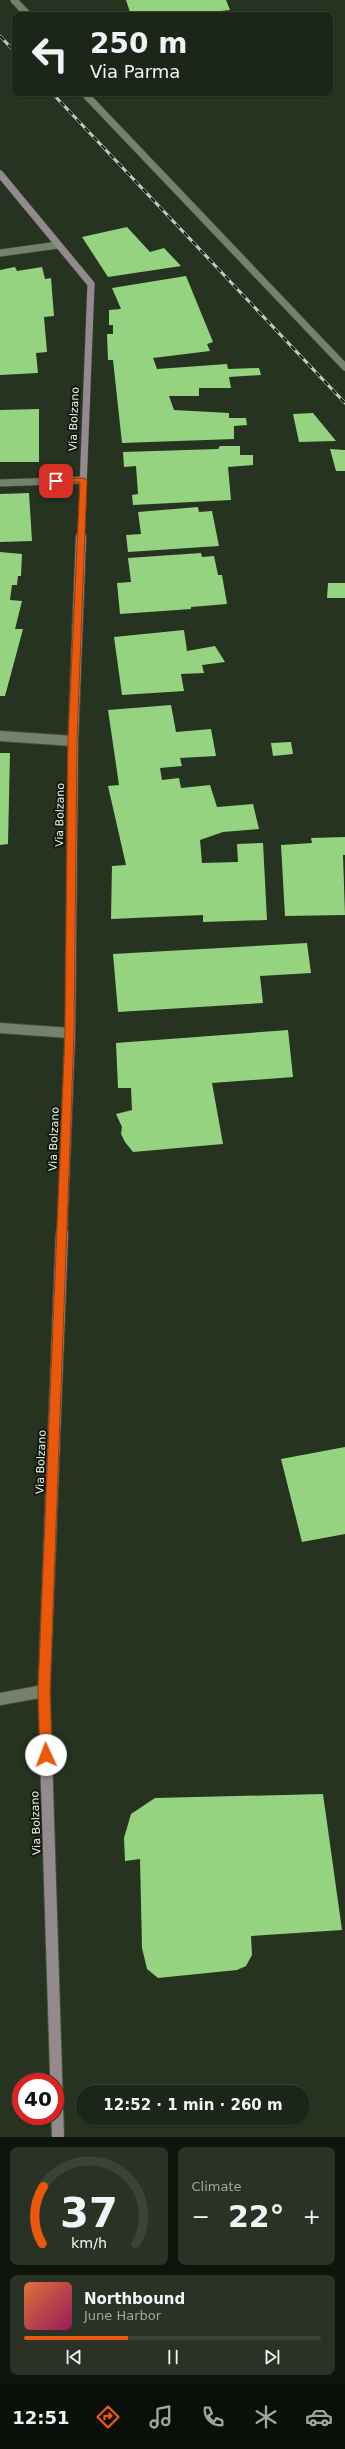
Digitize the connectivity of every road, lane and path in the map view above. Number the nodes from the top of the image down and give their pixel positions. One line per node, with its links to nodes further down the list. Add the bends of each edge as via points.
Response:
1 (14, 0): 2 (street)
2 (25, 12)
3 (87, 96): 7 (street)
4 (0, 174): 5 (street, Via Bolzano)
5 (58, 245): 6 (street); 8 (street, Via Bolzano, via 91,284)
6 (0, 253)
7 (345, 368)
8 (83, 480): 9 (street); 11 (street, Via Bolzano)
9 (0, 483)
10 (0, 736): 11 (street)
11 (72, 741): 13 (street, Via Bolzano)
12 (0, 1028): 13 (street)
13 (70, 1033): 14 (street, Via Bolzano)
14 (44, 1691): 15 (street); 16 (street, Via Bolzano)
15 (0, 1700)
16 (58, 2137)

